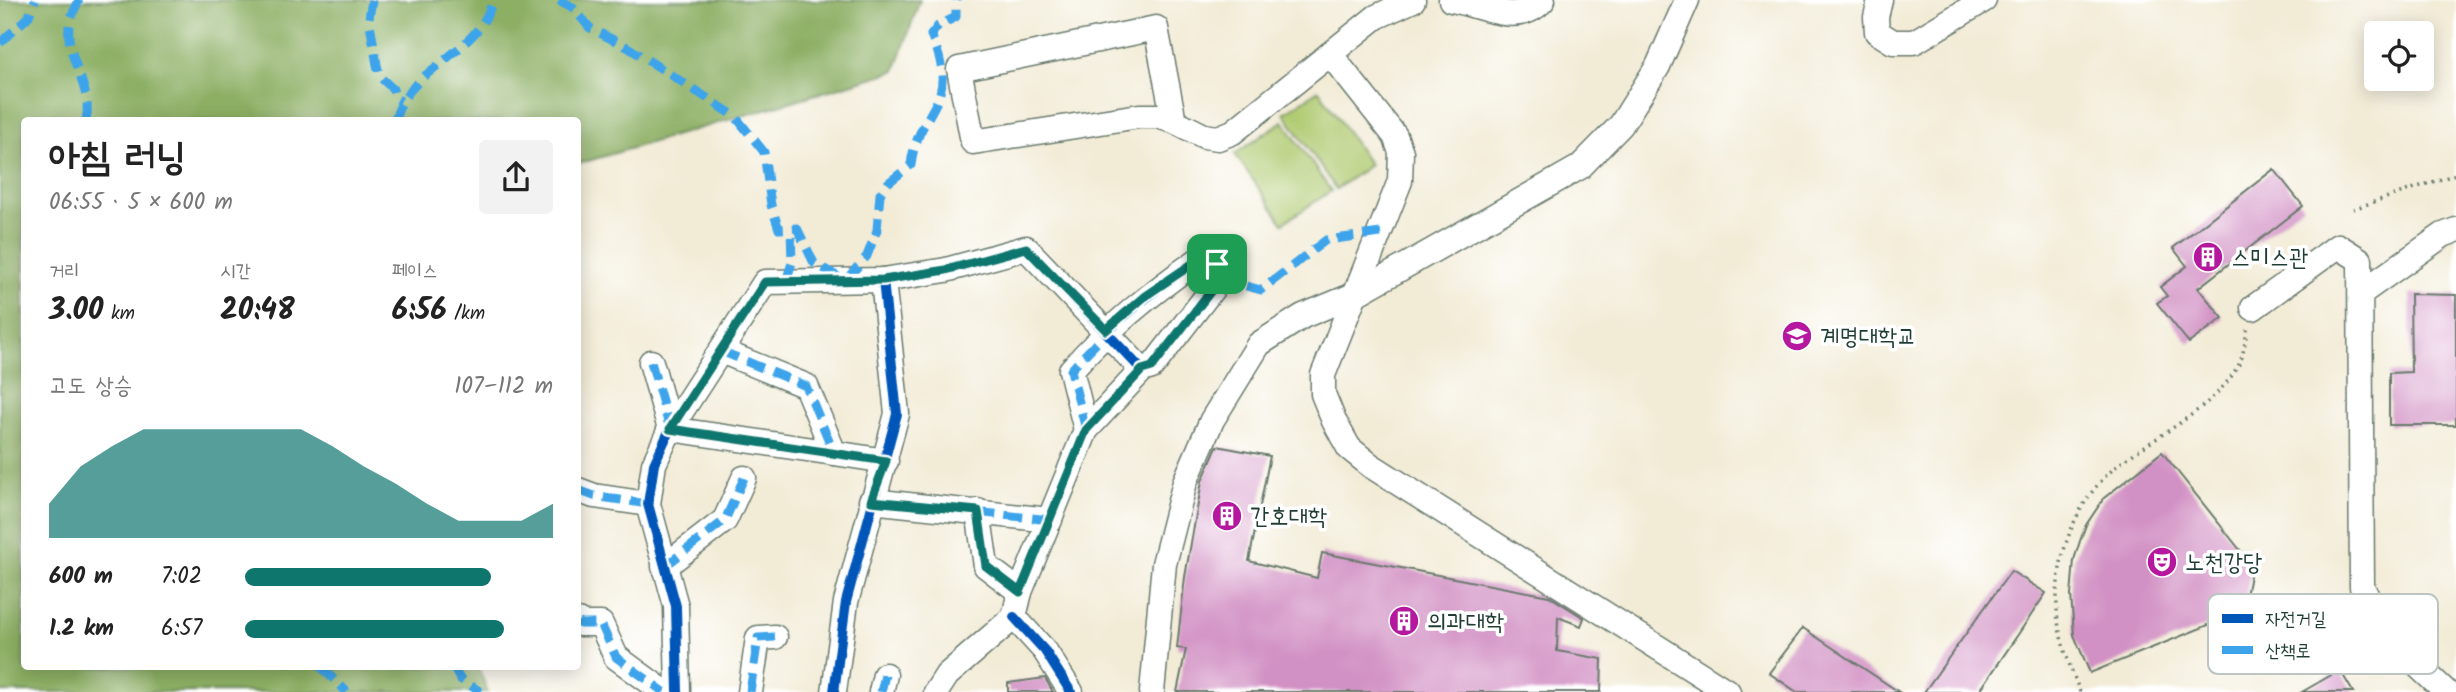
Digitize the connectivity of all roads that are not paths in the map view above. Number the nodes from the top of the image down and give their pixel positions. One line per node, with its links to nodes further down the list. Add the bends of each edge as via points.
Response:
1 (1413, 0): 7 (street, via 1376,17)
2 (1451, 0): 3 (street, via 1518,15 1535,9)
3 (1543, 0)
4 (1687, 0): 12 (street, via 1658,66 1621,125 1580,167)
5 (1881, 0): 6 (street, via 1877,32 1894,42 1914,42)
6 (1984, 0)
7 (1330, 54): 8 (street, via 1233,132 1218,138 1204,136); 12 (street, via 1395,136 1401,152 1400,181)
8 (1174, 121): 8 (street, via 1139,116 973,142 959,69 1156,28)
9 (2456, 230): 11 (street)
10 (883, 280): 14 (street, via 946,270 1026,248); 15 (street, via 765,282); 21 (street, via 897,414)
11 (2361, 293): 13 (street, via 2360,260 2338,246); 30 (street)
12 (1354, 295): 41 (street, via 1303,316 1259,344 1212,420 1185,482 1164,564); 42 (street, via 1323,375 1323,394 1349,448 1494,546)
13 (2253, 308)
14 (1106, 330): 17 (street); 17 (street, via 1145,296 1201,258 1217,264 1220,279 1152,367); 19 (street, via 1070,370)
15 (721, 351): 18 (street); 20 (street, via 806,386)
16 (651, 362): 18 (street)
17 (1142, 370): 19 (street)
18 (670, 429): 20 (street); 25 (street, via 654,464)
19 (1086, 430): 27 (street)
20 (834, 453): 21 (street)
21 (886, 461): 24 (street)
22 (744, 478): 28 (street, via 725,520)
23 (581, 491): 25 (street)
24 (871, 501): 26 (street); 38 (street, via 846,602)
25 (648, 504): 28 (street)
26 (978, 511): 27 (street); 29 (street, via 986,566)
27 (1050, 520): 29 (street)
28 (664, 567): 36 (street, via 676,606)
29 (1020, 592): 31 (street)
30 (2366, 594)
31 (1014, 617): 39 (street, via 947,675); 40 (street, via 1045,651)
32 (581, 621): 35 (street, via 601,624 616,657)
33 (775, 637): 37 (street, via 758,638)
34 (2427, 674): 43 (street)
35 (664, 692)
36 (678, 692)
37 (750, 692)
38 (834, 692)
39 (936, 692)
40 (1071, 692)
41 (1152, 692)
42 (1728, 692)
43 (2446, 692)

